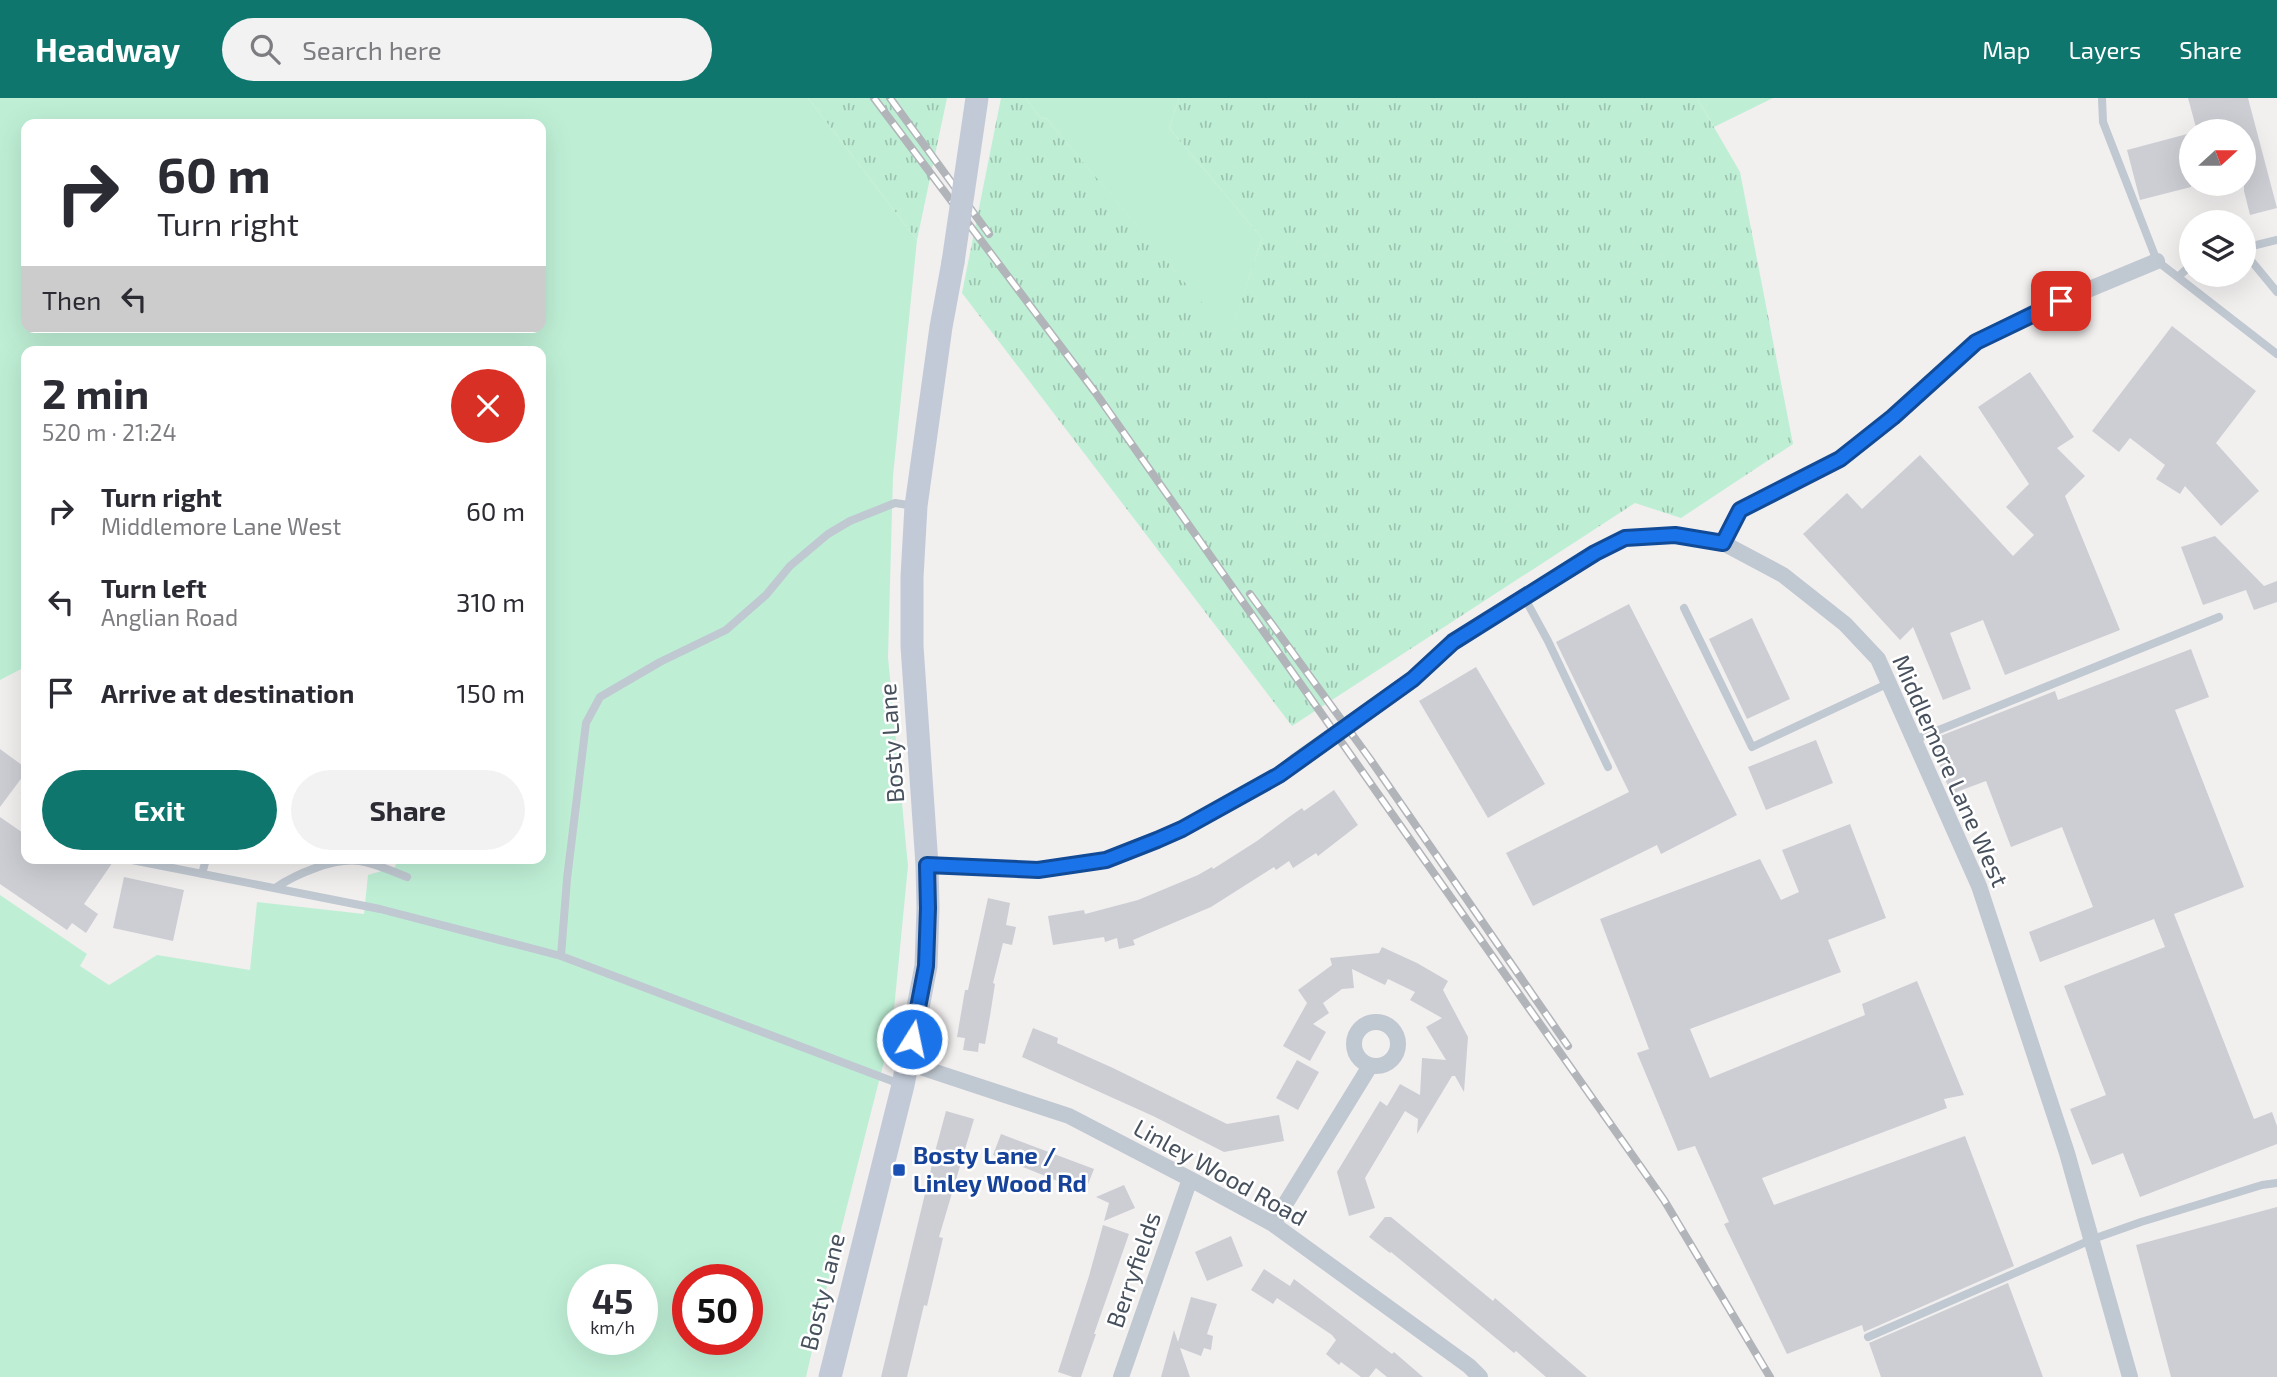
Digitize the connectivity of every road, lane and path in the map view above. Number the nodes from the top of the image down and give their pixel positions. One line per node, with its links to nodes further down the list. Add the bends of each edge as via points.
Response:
1 (977, 98): 10 (main road, Bosty Lane, bridge)
2 (2102, 98): 5 (lane, via 2103,122)
3 (2277, 240): 4 (lane)
4 (2256, 246)
5 (2157, 261): 7 (lane); 11 (street, via 1976,342 1840,459 1740,510)
6 (2256, 265): 8 (lane)
7 (2178, 277): 9 (lane)
8 (2277, 292)
9 (2277, 354)
10 (916, 506): 22 (main road, Bosty Lane, via 912,646); 26 (lane, via 895,503 828,534 726,630 600,697 586,723)
11 (1723, 543): 12 (street, Middlemore Lane West, via 1675,535 1625,538); 15 (street, Middlemore Lane West, via 1783,575 1845,624 1878,659)
12 (1524, 597): 17 (lane); 22 (street, Middlemore Lane West, bridge, via 1453,642 1413,679 1279,775 1182,829 1106,860 1038,870)
13 (1684, 608): 15 (lane, via 1752,747)
14 (2219, 617): 16 (lane)
15 (1889, 683): 16 (street, Middlemore Lane West)
16 (1914, 740): 32 (street, Middlemore Lane West, via 1979,886)
17 (1608, 767)
18 (152, 864): 23 (lane)
19 (205, 864): 23 (lane)
20 (330, 864): 25 (lane)
21 (371, 864): 24 (lane)
22 (927, 865): 28 (main road, Bosty Lane, via 926,966)
23 (202, 874): 25 (lane)
24 (407, 877)
25 (275, 888): 26 (lane, via 380,909)
26 (561, 956): 28 (lane)
27 (1370, 1066): 31 (street)
28 (905, 1074): 29 (street, Linley Wood Road, via 1069,1116); 34 (main road, Bosty Lane)
29 (1190, 1179): 31 (street, Linley Wood Road); 35 (street, Berryfields)
30 (2277, 1183): 32 (lane)
31 (1273, 1224): 36 (street, Linley Wood Road)
32 (2092, 1239): 33 (lane); 37 (street, Middlemore Lane West)
33 (1868, 1337)
34 (830, 1377)
35 (1121, 1377)
36 (1480, 1377)
37 (2130, 1377)

